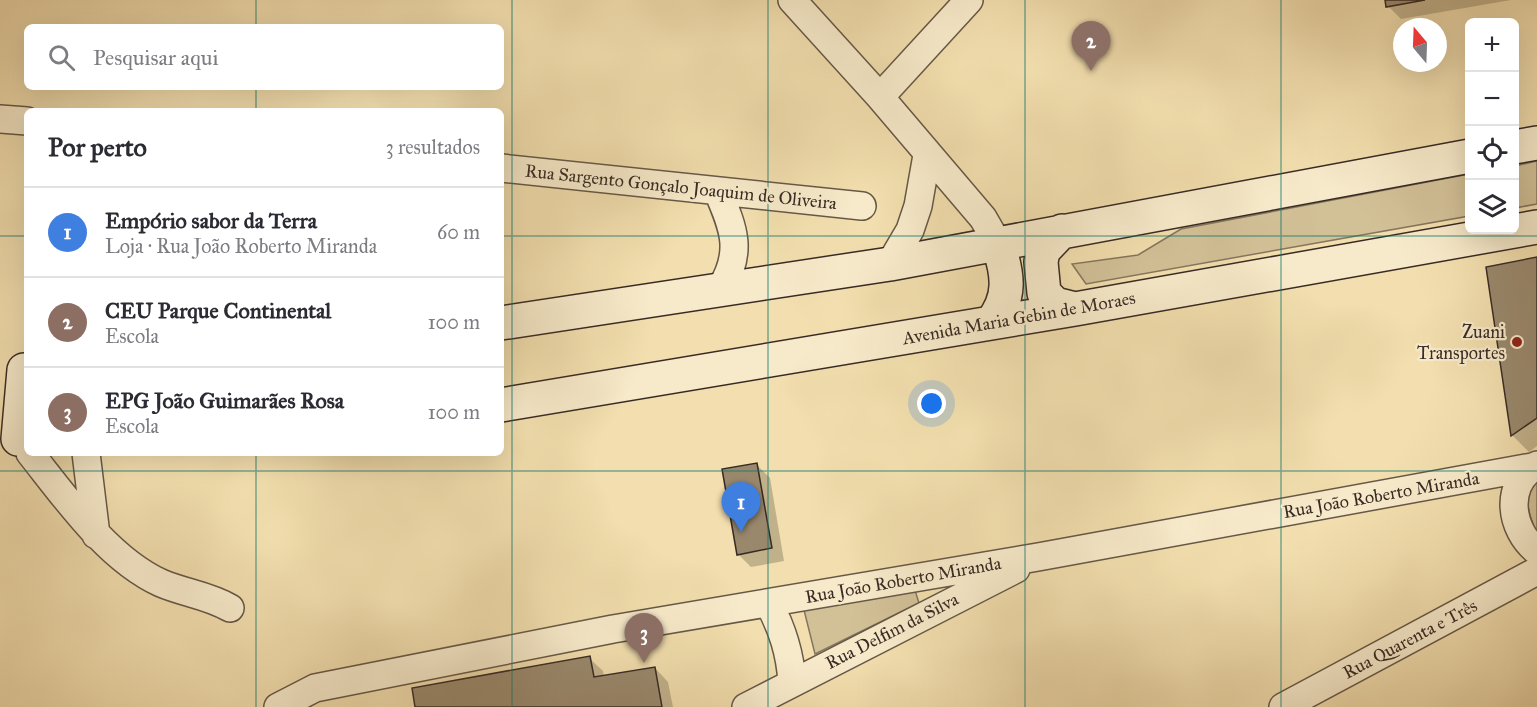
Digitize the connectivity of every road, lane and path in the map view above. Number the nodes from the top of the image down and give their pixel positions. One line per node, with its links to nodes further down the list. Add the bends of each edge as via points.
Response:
1 (792, 0): 3 (street)
2 (969, 0): 4 (street)
3 (819, 13): 4 (street)
4 (880, 97): 9 (street)
5 (0, 119): 6 (street)
6 (24, 121)
7 (1537, 143): 8 (main road)
8 (1519, 146)
9 (927, 155): 16 (street, via 982,218); 17 (street, via 910,230)
10 (1465, 157): 15 (main road)
11 (504, 168): 12 (street, Rua Sargento Gonçalo Joaquim de Oliveira)
12 (718, 192): 13 (street, Rua Sargento Gonçalo Joaquim de Oliveira); 18 (street, via 736,242 733,265)
13 (862, 206)
14 (1537, 227): 19 (main road, Avenida Maria Gebin de Moraes)
15 (1062, 231): 16 (main road); 19 (main road, via 1043,251 1044,293 1054,304)
16 (998, 244): 17 (main road); 21 (main road, via 1007,281 1003,308)
17 (890, 264): 18 (main road)
18 (721, 288): 20 (main road)
19 (1076, 309): 21 (main road, Avenida Maria Gebin de Moraes)
20 (504, 323)
21 (991, 323): 23 (main road, Avenida Maria Gebin de Moraes)
22 (17, 369): 24 (main road)
23 (504, 404)
24 (20, 443)
25 (31, 456): 28 (street)
26 (86, 456): 28 (street)
27 (1535, 466): 29 (street, via 1518,488 1513,513 1517,529); 30 (street, Rua João Roberto Miranda)
28 (96, 535): 33 (street, via 160,582 213,598)
29 (1537, 551)
30 (1038, 557): 32 (street, Rua João Roberto Miranda); 34 (street, Rua Delfim da Silva)
31 (1537, 571): 37 (street, Rua Quarenta e Três)
32 (769, 604): 34 (street, via 782,628); 35 (street, Rua João Roberto Miranda, via 613,629 315,688)
33 (230, 608)
34 (792, 681): 36 (street, Rua Delfim da Silva)
35 (278, 707)
36 (746, 707)
37 (1283, 707)

